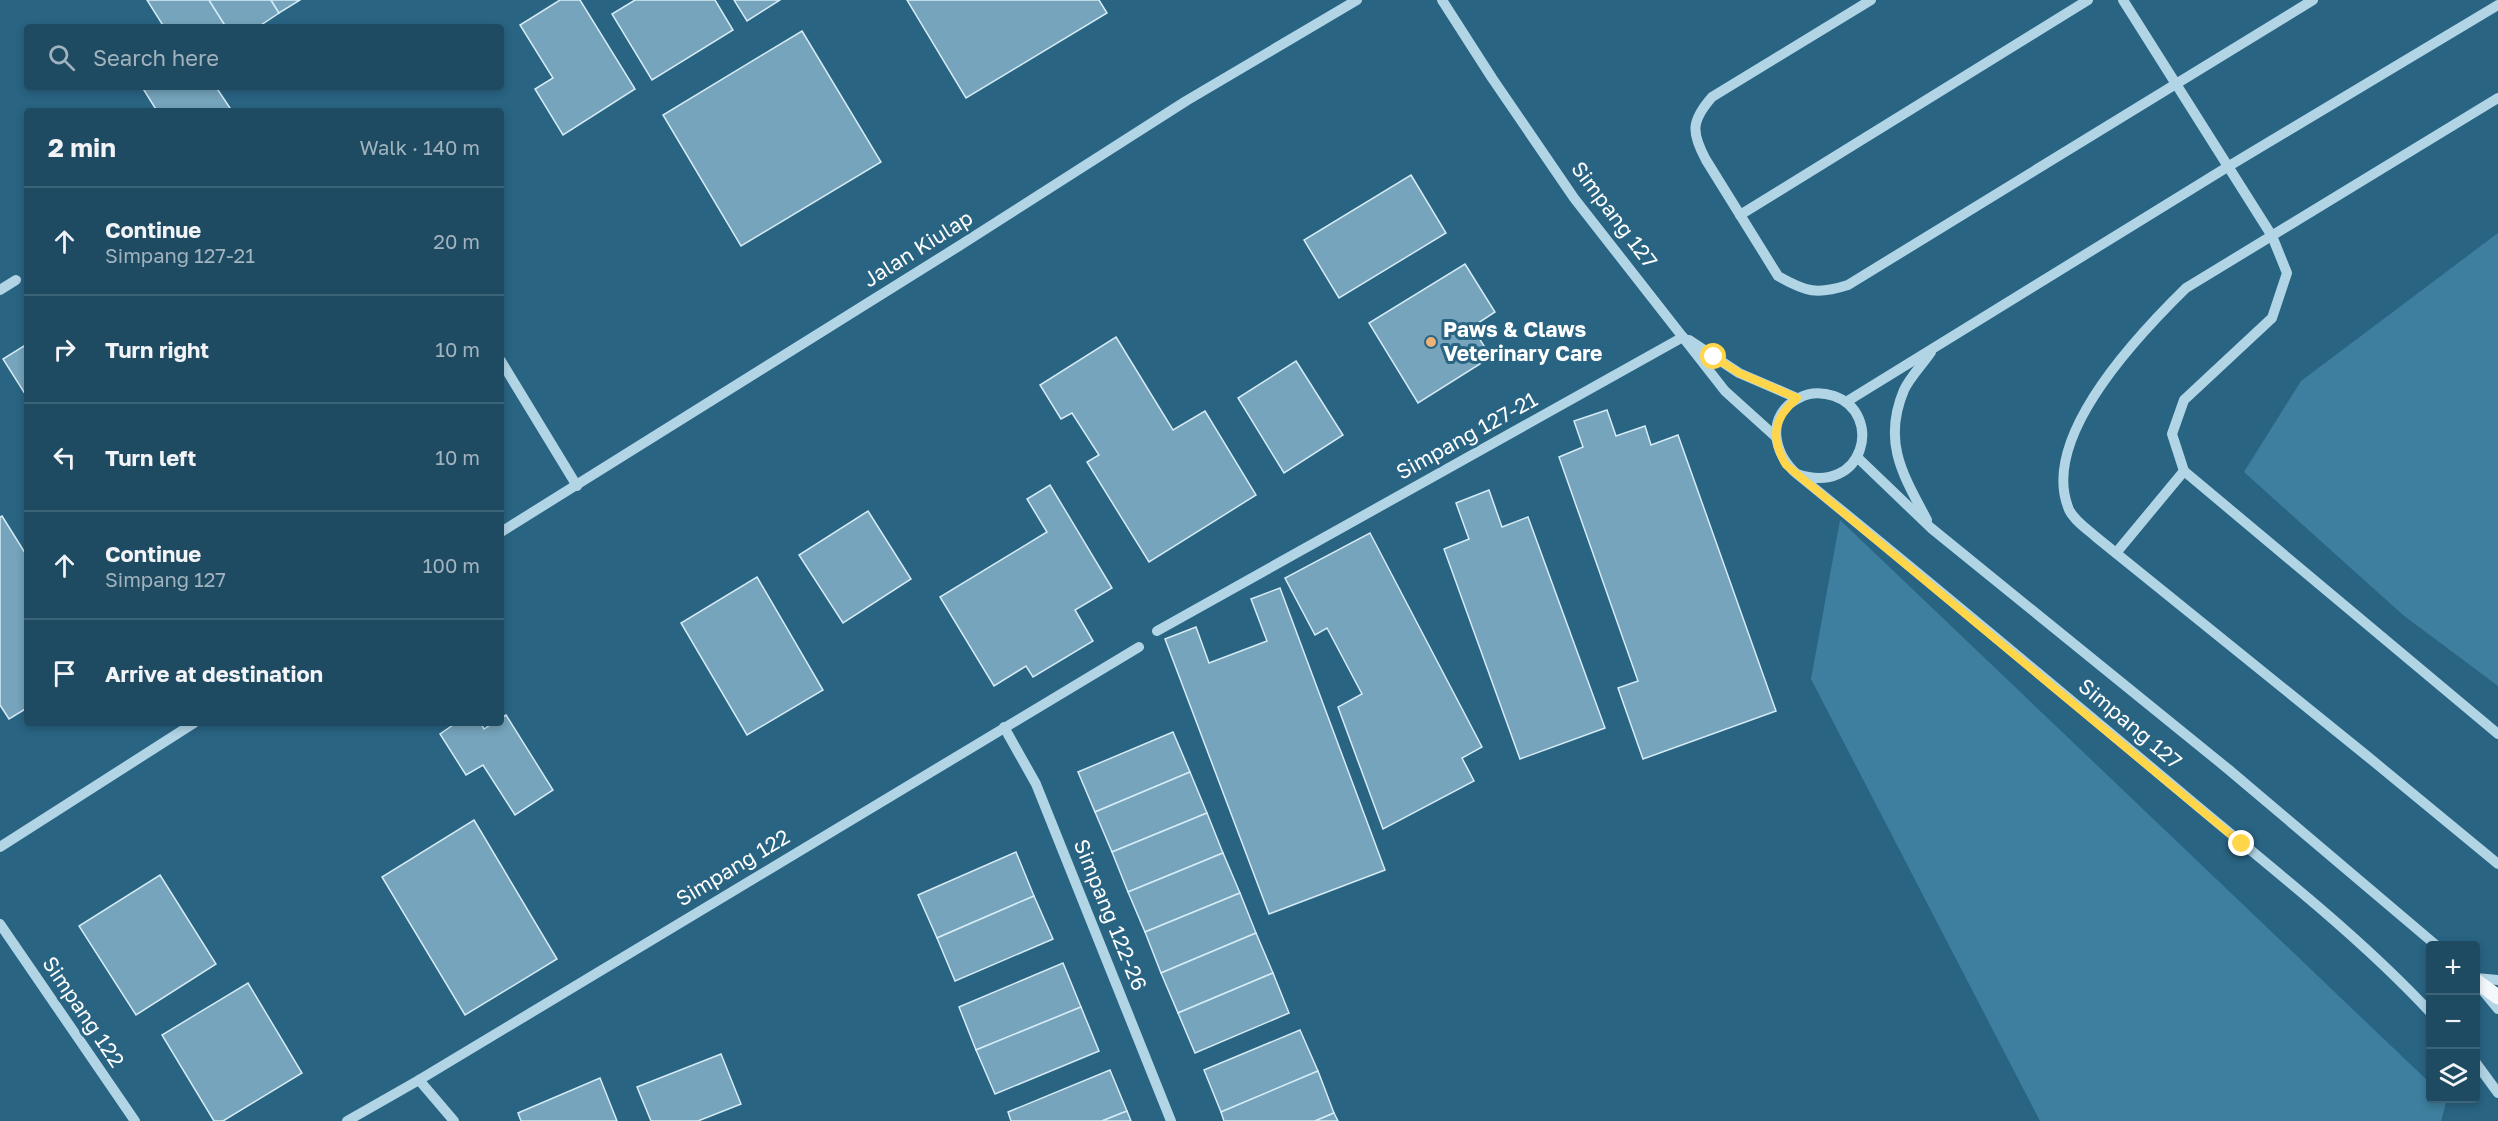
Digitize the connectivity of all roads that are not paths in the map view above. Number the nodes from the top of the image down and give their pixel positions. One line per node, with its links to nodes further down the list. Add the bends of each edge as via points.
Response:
1 (1357, 0): 24 (street, Jalan Kiulap, via 1186,101)
2 (1442, 0): 15 (street, Simpang 127, via 1574,198)
3 (1871, 0): 11 (street, via 1719,93 1700,111 1695,125 1696,141)
4 (2088, 0): 11 (street)
5 (2123, 0): 8 (street)
6 (2313, 0): 8 (street)
7 (2498, 5): 10 (street)
8 (2176, 84): 10 (street); 11 (street, via 1848,285 1830,291 1813,292 1778,276)
9 (2498, 98): 12 (street)
10 (2229, 166): 12 (street); 16 (street)
11 (1740, 215)
12 (2272, 236): 22 (street, via 2287,273 2272,318 2184,400 2172,434); 27 (street, via 2186,288 2143,330 2103,382 2072,437 2061,477 2068,509)
13 (16, 280): 14 (street)
14 (0, 290)
15 (1683, 337): 18 (street, via 1739,373); 20 (street, Simpang 127, via 1725,391); 28 (street, Simpang 127-21)
16 (1935, 347): 19 (street); 25 (street, via 1904,388 1894,445 1901,471)
17 (504, 367): 24 (street)
18 (1797, 398): 19 (street, via 1826,393); 20 (street, via 1778,421)
19 (1846, 402): 21 (street, via 1860,421 1863,436)
20 (1776, 437): 23 (street, via 1778,451)
21 (1857, 457): 23 (street, via 1841,474 1827,479); 25 (street, Simpang 127)
22 (2184, 471): 27 (street); 32 (street)
23 (1797, 474): 42 (street, Simpang 127, via 2252,851 2377,958)
24 (577, 486): 26 (street, Jalan Kiulap)
25 (1931, 528): 36 (street, Simpang 127)
26 (504, 530)
27 (2116, 554): 34 (street)
28 (1157, 631)
29 (1139, 647): 31 (street, Simpang 122)
30 (189, 726): 33 (street)
31 (1004, 728): 45 (street, Simpang 122); 50 (street, Simpang 122-26, via 1036,784)
32 (2498, 734)
33 (0, 846)
34 (2498, 864)
35 (0, 924): 47 (street, Simpang 122)
36 (2432, 941)
37 (2480, 980): 38 (street)
38 (2498, 980)
39 (2480, 984): 41 (main road)
40 (2480, 986): 43 (street)
41 (2498, 998)
42 (2426, 1008)
43 (2498, 1009)
44 (2480, 1069): 46 (street)
45 (419, 1080): 48 (street, Simpang 122); 49 (street)
46 (2498, 1092)
47 (135, 1121)
48 (347, 1121)
49 (454, 1121)
50 (1171, 1121)

